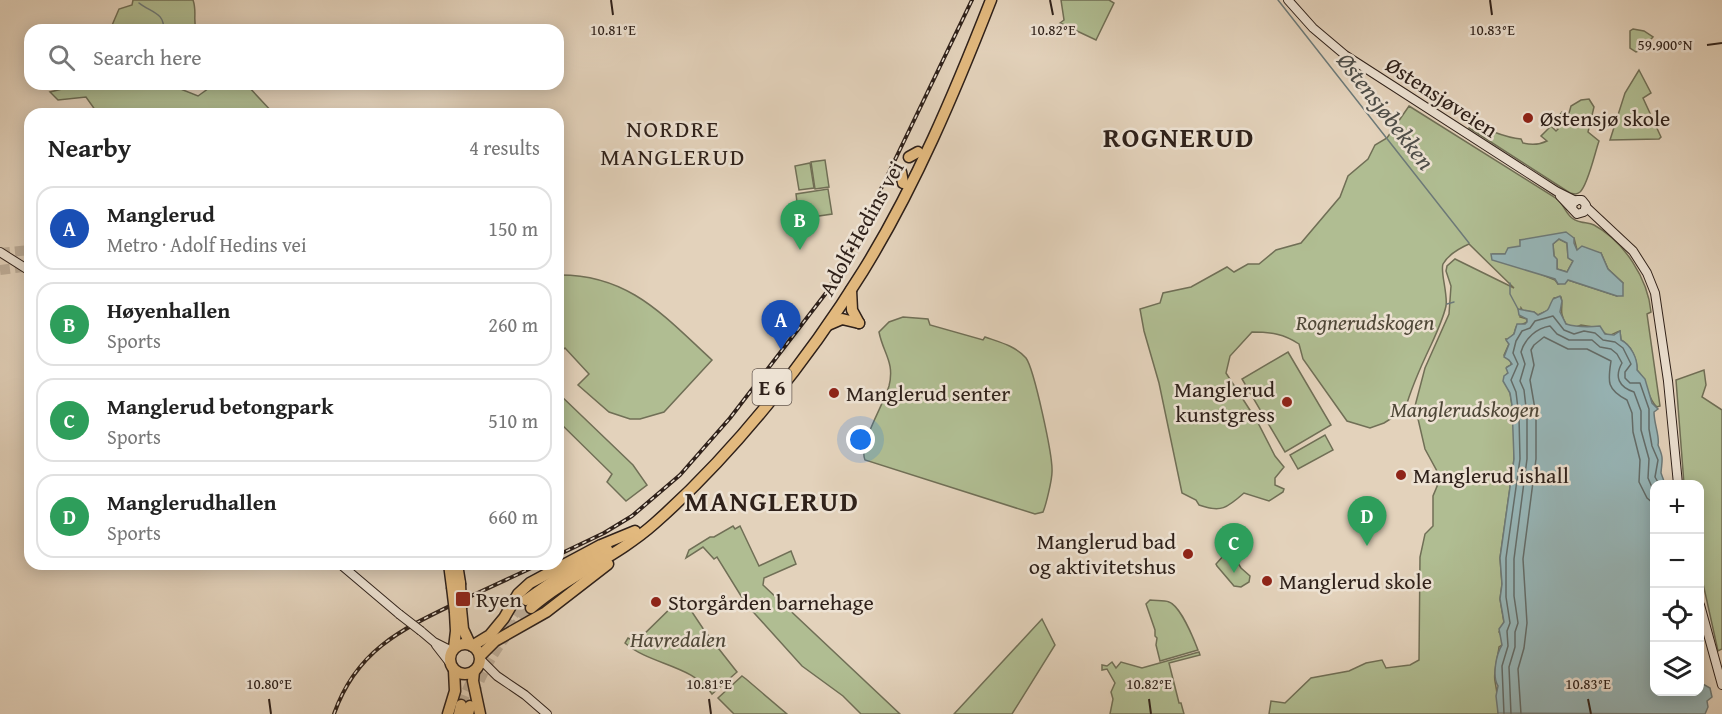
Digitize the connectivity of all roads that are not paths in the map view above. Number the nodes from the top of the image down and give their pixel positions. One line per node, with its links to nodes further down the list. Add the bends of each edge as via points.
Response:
1 (983, 0): 9 (highway, Adolf Hedins vei / E 6, via 877,232 846,285 784,371 702,467)
2 (991, 0): 6 (highway, Adolf Hedins vei / E 6, via 916,171)
3 (1288, 0): 8 (main road, Østensjøveien, via 1345,55 1556,191 1574,204 1575,213 1584,210 1633,251 1655,293)
4 (0, 252): 5 (main road)
5 (24, 267)
6 (850, 290): 7 (highway, Adolf Hedins vei / E 6); 7 (highway, via 852,310 859,323 842,319)
7 (826, 326): 10 (highway, Adolf Hedins vei / E 6, via 720,458)
8 (1678, 480)
9 (635, 531): 10 (highway, Adolf Hedins vei / E 6, via 547,584 529,604); 11 (highway, E 6)
10 (629, 544): 22 (highway, E 6, via 551,608 500,637)
11 (564, 565)
12 (347, 570): 19 (main road, bridge)
13 (451, 570): 16 (highway)
14 (457, 570): 16 (highway)
15 (554, 570): 20 (highway, E 6, via 530,583 490,634)
16 (456, 585): 17 (highway, bridge)
17 (458, 610): 20 (highway); 21 (highway)
18 (1704, 620): 24 (main road)
19 (434, 642): 21 (main road); 23 (main road)
20 (471, 645): 21 (highway, E 6); 22 (highway)
21 (453, 650): 23 (highway)
22 (478, 664): 23 (highway, via 461,674); 26 (highway, via 473,681); 27 (main road)
23 (452, 666): 25 (highway, via 455,691)
24 (1722, 685)
25 (448, 714)
26 (480, 714)
27 (548, 714)

